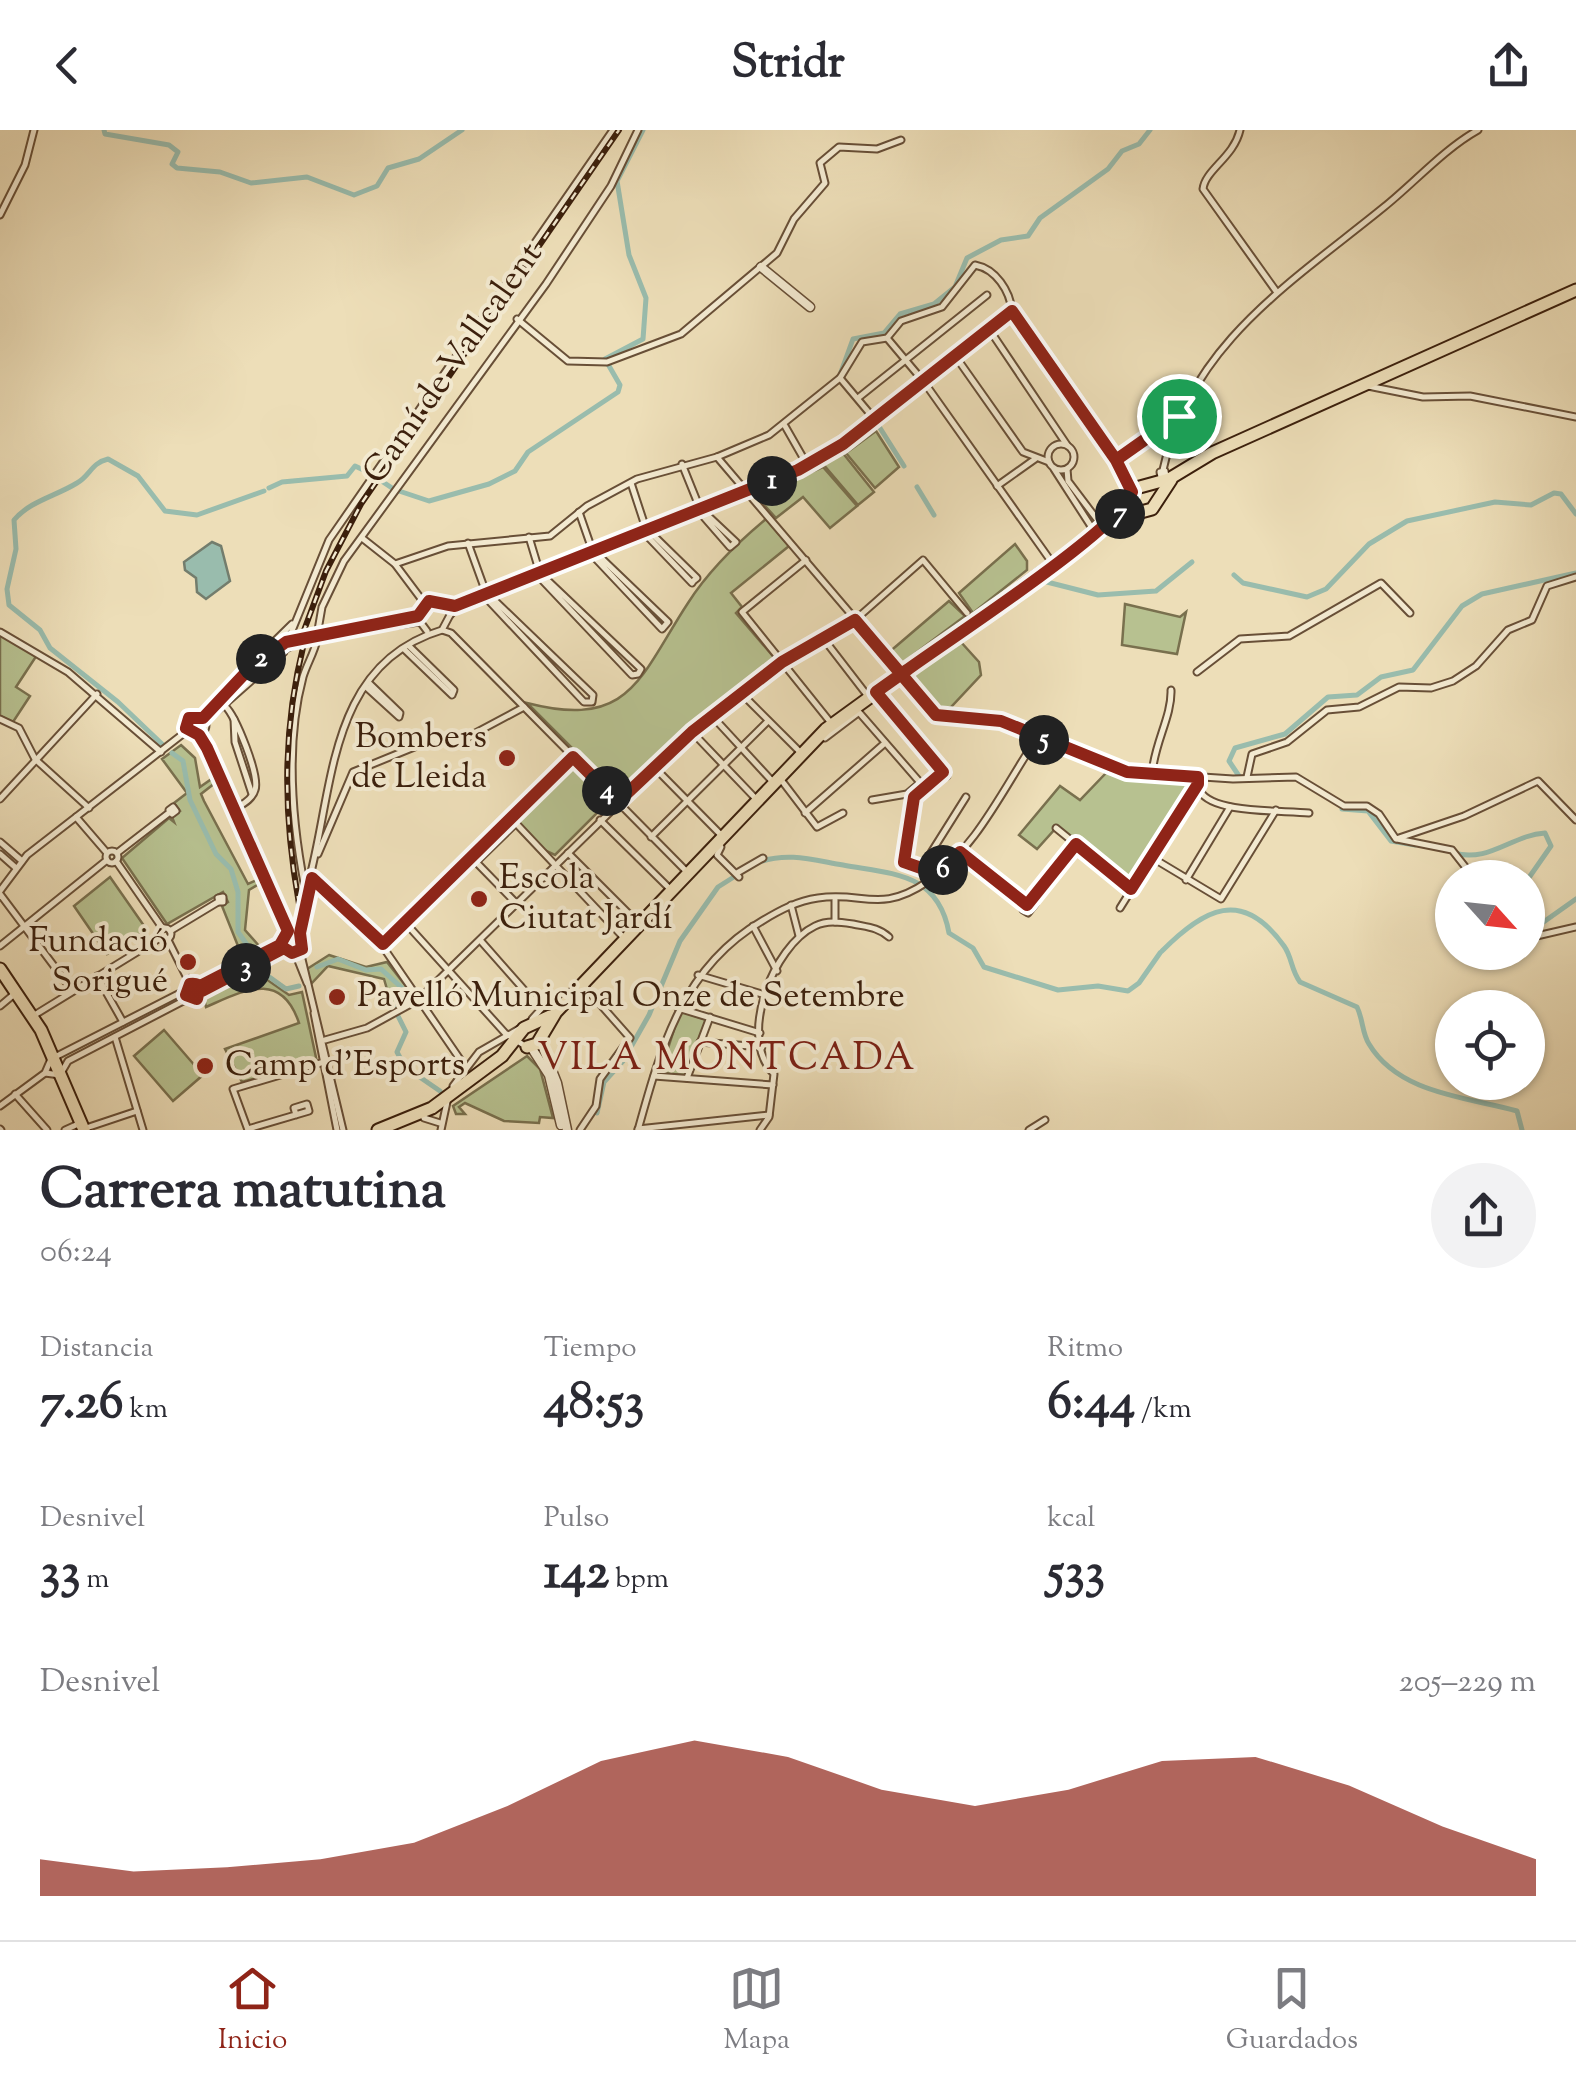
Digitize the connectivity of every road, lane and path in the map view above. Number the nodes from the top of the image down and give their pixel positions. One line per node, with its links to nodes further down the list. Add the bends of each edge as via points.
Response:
1 (34, 130): 7 (street, via 25,166)
2 (613, 130): 88 (street, via 328,540 285,638 262,648)
3 (638, 130): 14 (street, Camí de Vallcalent, via 610,186)
4 (1240, 130): 10 (street, via 1203,189)
5 (1478, 130): 10 (street)
6 (901, 140): 8 (street, via 877,149 850,145 832,151 820,163 825,183)
7 (0, 215)
8 (762, 267): 12 (street); 14 (street, via 681,334 605,362 568,361)
9 (1576, 290): 21 (main road)
10 (1276, 291): 25 (street, via 1233,337)
11 (987, 294): 18 (street)
12 (810, 307)
13 (1012, 311): 15 (street); 16 (street, via 1000,280 975,265 942,307 901,321); 30 (street)
14 (517, 318): 47 (street, Camí de Vallcalent)
15 (986, 331): 17 (street); 27 (street)
16 (887, 338): 18 (street); 19 (street, via 862,342)
17 (955, 356): 20 (street); 29 (street, via 1016,444)
18 (904, 359): 20 (street); 22 (street)
19 (840, 378): 22 (street); 26 (street)
20 (923, 381): 24 (street); 38 (street)
21 (1366, 384): 23 (street, via 1377,391 1470,396); 35 (main road)
22 (858, 398): 24 (street)
23 (1576, 417)
24 (875, 420): 33 (street)
25 (1173, 424): 30 (street); 35 (street)
26 (784, 426): 28 (street); 33 (street)
27 (1067, 445): 32 (street, via 1054,446); 34 (street, via 1074,459)
28 (717, 457): 31 (street); 39 (street)
29 (1036, 459): 32 (street); 38 (street)
30 (1116, 460): 36 (street)
31 (682, 464): 37 (street); 42 (street)
32 (1051, 465): 34 (street); 41 (street)
33 (809, 466): 39 (street)
34 (1067, 469): 41 (street)
35 (1168, 473): 40 (main road)
36 (1128, 476): 40 (street); 40 (street)
37 (631, 482): 43 (street); 45 (street)
38 (997, 486): 52 (street)
39 (748, 492): 42 (street); 50 (street)
40 (1142, 495): 44 (main road)
41 (1079, 502): 44 (street); 44 (street)
42 (702, 510): 42 (street, via 730,547 736,542); 45 (street)
43 (580, 512): 46 (street, via 550,536); 49 (street)
44 (1104, 527): 52 (main road)
45 (649, 531): 45 (street, via 650,538 692,583 697,578); 49 (street)
46 (529, 537): 48 (street); 53 (street)
47 (362, 538): 51 (street); 67 (street, Camí de Vallcalent, via 338,571)
48 (468, 542): 51 (street); 56 (street)
49 (595, 552): 53 (street); 55 (street)
50 (806, 560): 62 (street); 76 (street, via 742,612)
51 (395, 564): 57 (street)
52 (1053, 564): 78 (main road)
53 (541, 573): 56 (street); 64 (street)
54 (1576, 577): 106 (street, via 1547,586 1532,620 1508,630 1460,676 1431,688 1398,687 1357,707 1322,712 1287,742 1252,754)
55 (634, 593): 55 (street, via 662,629 666,626 668,622)
56 (488, 594): 58 (street); 61 (street); 74 (street)
57 (425, 604): 58 (street); 63 (street)
58 (447, 607): 61 (street)
59 (1410, 612): 77 (street, via 1381,583 1289,636 1240,639)
60 (967, 613): 62 (street, via 924,560)
61 (449, 619): 65 (street); 69 (street)
62 (855, 620): 71 (street); 78 (street)
63 (420, 622): 67 (street); 68 (street); 70 (street)
64 (590, 624): 64 (street, via 632,675 638,674 641,669)
65 (442, 630): 68 (street); 69 (street)
66 (0, 632): 81 (street)
67 (323, 632): 88 (street, bridge, via 267,656)
68 (433, 632): 70 (street)
69 (451, 634): 85 (street)
70 (420, 636): 73 (street)
71 (823, 638): 76 (street); 83 (street)
72 (317, 640): 146 (street, via 303,677 294,752)
73 (406, 647): 73 (street, via 452,695 454,690); 79 (street)
74 (538, 649): 74 (street, via 584,702 592,702 593,695)
75 (284, 652): 84 (street)
76 (782, 662): 82 (street); 91 (street)
77 (1197, 672)
78 (899, 676): 83 (main road); 95 (street, via 936,715 993,719)
79 (368, 685): 79 (street, via 399,717 400,712); 147 (street, via 333,753)
80 (1172, 690): 104 (street)
81 (97, 694): 98 (street); 101 (street)
82 (743, 694): 87 (street); 90 (street)
83 (873, 695): 86 (main road); 107 (street, via 945,774)
84 (225, 706): 88 (street); 117 (street, via 235,716 256,778 251,798)
85 (524, 708): 100 (street); 147 (street, via 453,745 434,740 353,772)
86 (857, 710): 91 (main road); 96 (street)
87 (713, 717): 93 (street); 97 (street)
88 (204, 718): 92 (street, via 188,721); 94 (street)
89 (0, 719): 101 (street, via 19,728)
90 (768, 721): 97 (street); 99 (street)
91 (834, 727): 99 (main road); 105 (street)
92 (188, 730): 94 (street); 98 (street)
93 (692, 732): 102 (street); 103 (street)
94 (202, 733): 117 (street); 169 (street)
95 (1037, 738): 104 (street, via 1127,772); 133 (street)
96 (885, 743): 107 (street); 120 (street)
97 (741, 747): 102 (street); 105 (street)
98 (158, 749): 116 (street)
99 (801, 753): 105 (main road)
100 (573, 757): 114 (street); 126 (street)
101 (35, 759): 110 (street); 116 (street)
102 (723, 764): 111 (street); 112 (street)
103 (654, 767): 111 (street); 114 (street)
104 (1152, 774): 108 (street)
105 (783, 777): 112 (main road); 120 (street); 131 (street)
106 (1246, 777): 108 (street); 129 (street, via 1310,782 1344,806 1367,806)
107 (922, 785): 113 (street); 144 (street, via 914,797 904,862)
108 (1198, 785): 115 (street, via 1209,802); 138 (street)
109 (966, 797): 144 (street)
110 (0, 799)
111 (687, 800): 128 (street); 131 (street)
112 (757, 800): 131 (main road)
113 (872, 800)
114 (618, 802): 124 (street); 128 (street)
115 (1230, 807): 118 (street); 150 (street)
116 (89, 808): 123 (street)
117 (238, 808): 169 (street)
118 (1276, 810): 122 (street); 150 (street, via 1220,899)
119 (170, 812): 134 (street)
120 (805, 813): 121 (street, via 817,827)
121 (843, 814)
122 (1309, 814)
123 (76, 817): 137 (street); 141 (street)
124 (600, 820): 135 (street); 154 (street)
125 (1576, 820): 129 (street, via 1538,781)
126 (513, 821): 143 (street); 159 (street, via 476,862); 162 (street)
127 (1056, 828): 132 (street)
128 (651, 837): 148 (street)
129 (1396, 839): 140 (street, via 1437,844)
130 (0, 842): 141 (street)
131 (720, 844): 139 (street, via 738,875); 148 (main road)
132 (1076, 844): 133 (street, via 1030,904); 153 (street)
133 (960, 852): 149 (street)
134 (117, 853): 137 (street); 142 (street)
135 (568, 853): 143 (street); 164 (street)
136 (0, 854): 145 (street)
137 (107, 856): 142 (street); 165 (street)
138 (1151, 857): 150 (street); 153 (street)
139 (762, 858)
140 (1461, 860)
141 (22, 861): 145 (street)
142 (116, 862): 168 (street)
143 (555, 867): 159 (street); 176 (street)
144 (922, 867): 149 (street)
145 (16, 868): 155 (street)
146 (301, 869): 147 (street); 156 (street)
147 (312, 870): 152 (street); 152 (street); 156 (street)
148 (688, 873): 154 (main road)
149 (938, 874): 151 (street); 157 (street, via 881,902)
150 (1186, 880)
151 (950, 882)
152 (322, 884): 177 (street)
153 (1131, 889): 161 (street)
154 (671, 890): 164 (main road)
155 (0, 892): 165 (street)
156 (307, 896): 169 (street)
157 (835, 898): 160 (street); 163 (street)
158 (218, 902): 168 (street)
159 (517, 904): 175 (street)
160 (791, 905): 166 (street); 172 (street)
161 (1120, 908)
162 (404, 921): 177 (street); 182 (street)
163 (834, 922): 171 (street); 172 (street)
164 (639, 924): 176 (main road)
165 (26, 926): 178 (street); 190 (street)
166 (753, 926): 183 (street); 184 (street)
167 (1576, 928): 170 (street)
168 (166, 930): 173 (street); 174 (street)
169 (294, 931): 179 (street); 180 (street)
170 (1545, 934)
171 (888, 936)
172 (799, 937): 183 (street)
173 (160, 938): 174 (street); 185 (street)
174 (168, 940): 188 (street)
175 (480, 940): 182 (street); 204 (street, via 542,1010)
176 (625, 940): 187 (main road)
177 (381, 944): 194 (street)
178 (0, 946)
179 (283, 946): 180 (street); 189 (street)
180 (298, 951): 205 (street); 208 (street)
181 (0, 968): 199 (main road)
182 (448, 971): 194 (street); 204 (street)
183 (777, 971): 191 (street)
184 (698, 974): 191 (street); 195 (street)
185 (96, 976): 190 (street); 201 (street)
186 (0, 978): 192 (main road)
187 (583, 985): 204 (main road); 232 (street, via 630,1037 600,1079 596,1106)
188 (188, 987): 189 (street); 193 (street); 201 (street)
189 (201, 989): 193 (street, via 197,999)
190 (72, 990): 199 (street)
191 (765, 994): 202 (street)
192 (12, 996): 196 (street); 209 (main road)
193 (189, 998): 203 (street)
194 (418, 1000): 205 (street, via 367,1028); 210 (street)
195 (682, 1000): 197 (street); 198 (street)
196 (0, 1006)
197 (678, 1008): 198 (street); 211 (street)
198 (690, 1012): 200 (street)
199 (33, 1016): 209 (main road)
200 (710, 1017): 202 (street); 206 (street)
201 (123, 1022): 209 (street)
202 (760, 1033): 207 (street)
203 (114, 1037): 209 (street); 217 (street)
204 (524, 1037): 210 (street, via 479,1052); 215 (main road); 231 (street, via 549,1075)
205 (325, 1040): 228 (street)
206 (700, 1042): 207 (street); 212 (street)
207 (762, 1047): 213 (street)
208 (324, 1062): 224 (street, via 233,1089); 228 (street)
209 (54, 1067): 214 (street); 223 (main road)
210 (466, 1068): 215 (street)
211 (654, 1076): 212 (street); 225 (street)
212 (687, 1078): 213 (street)
213 (773, 1085): 219 (street)
214 (15, 1094): 216 (street); 226 (street)
215 (446, 1100): 220 (main road); 222 (street); 229 (main road)
216 (0, 1106)
217 (137, 1111): 223 (street); 227 (street)
218 (296, 1114): 224 (street)
219 (770, 1114): 225 (street); 233 (street)
220 (424, 1118): 222 (street); 230 (main road)
221 (1045, 1120): 234 (street)
222 (441, 1126)
223 (77, 1129)
224 (248, 1129)
225 (638, 1129)
226 (47, 1130)
227 (143, 1130)
228 (340, 1130)
229 (378, 1130)
230 (393, 1130)
231 (564, 1130)
232 (580, 1130)
233 (760, 1130)
234 (1030, 1130)

